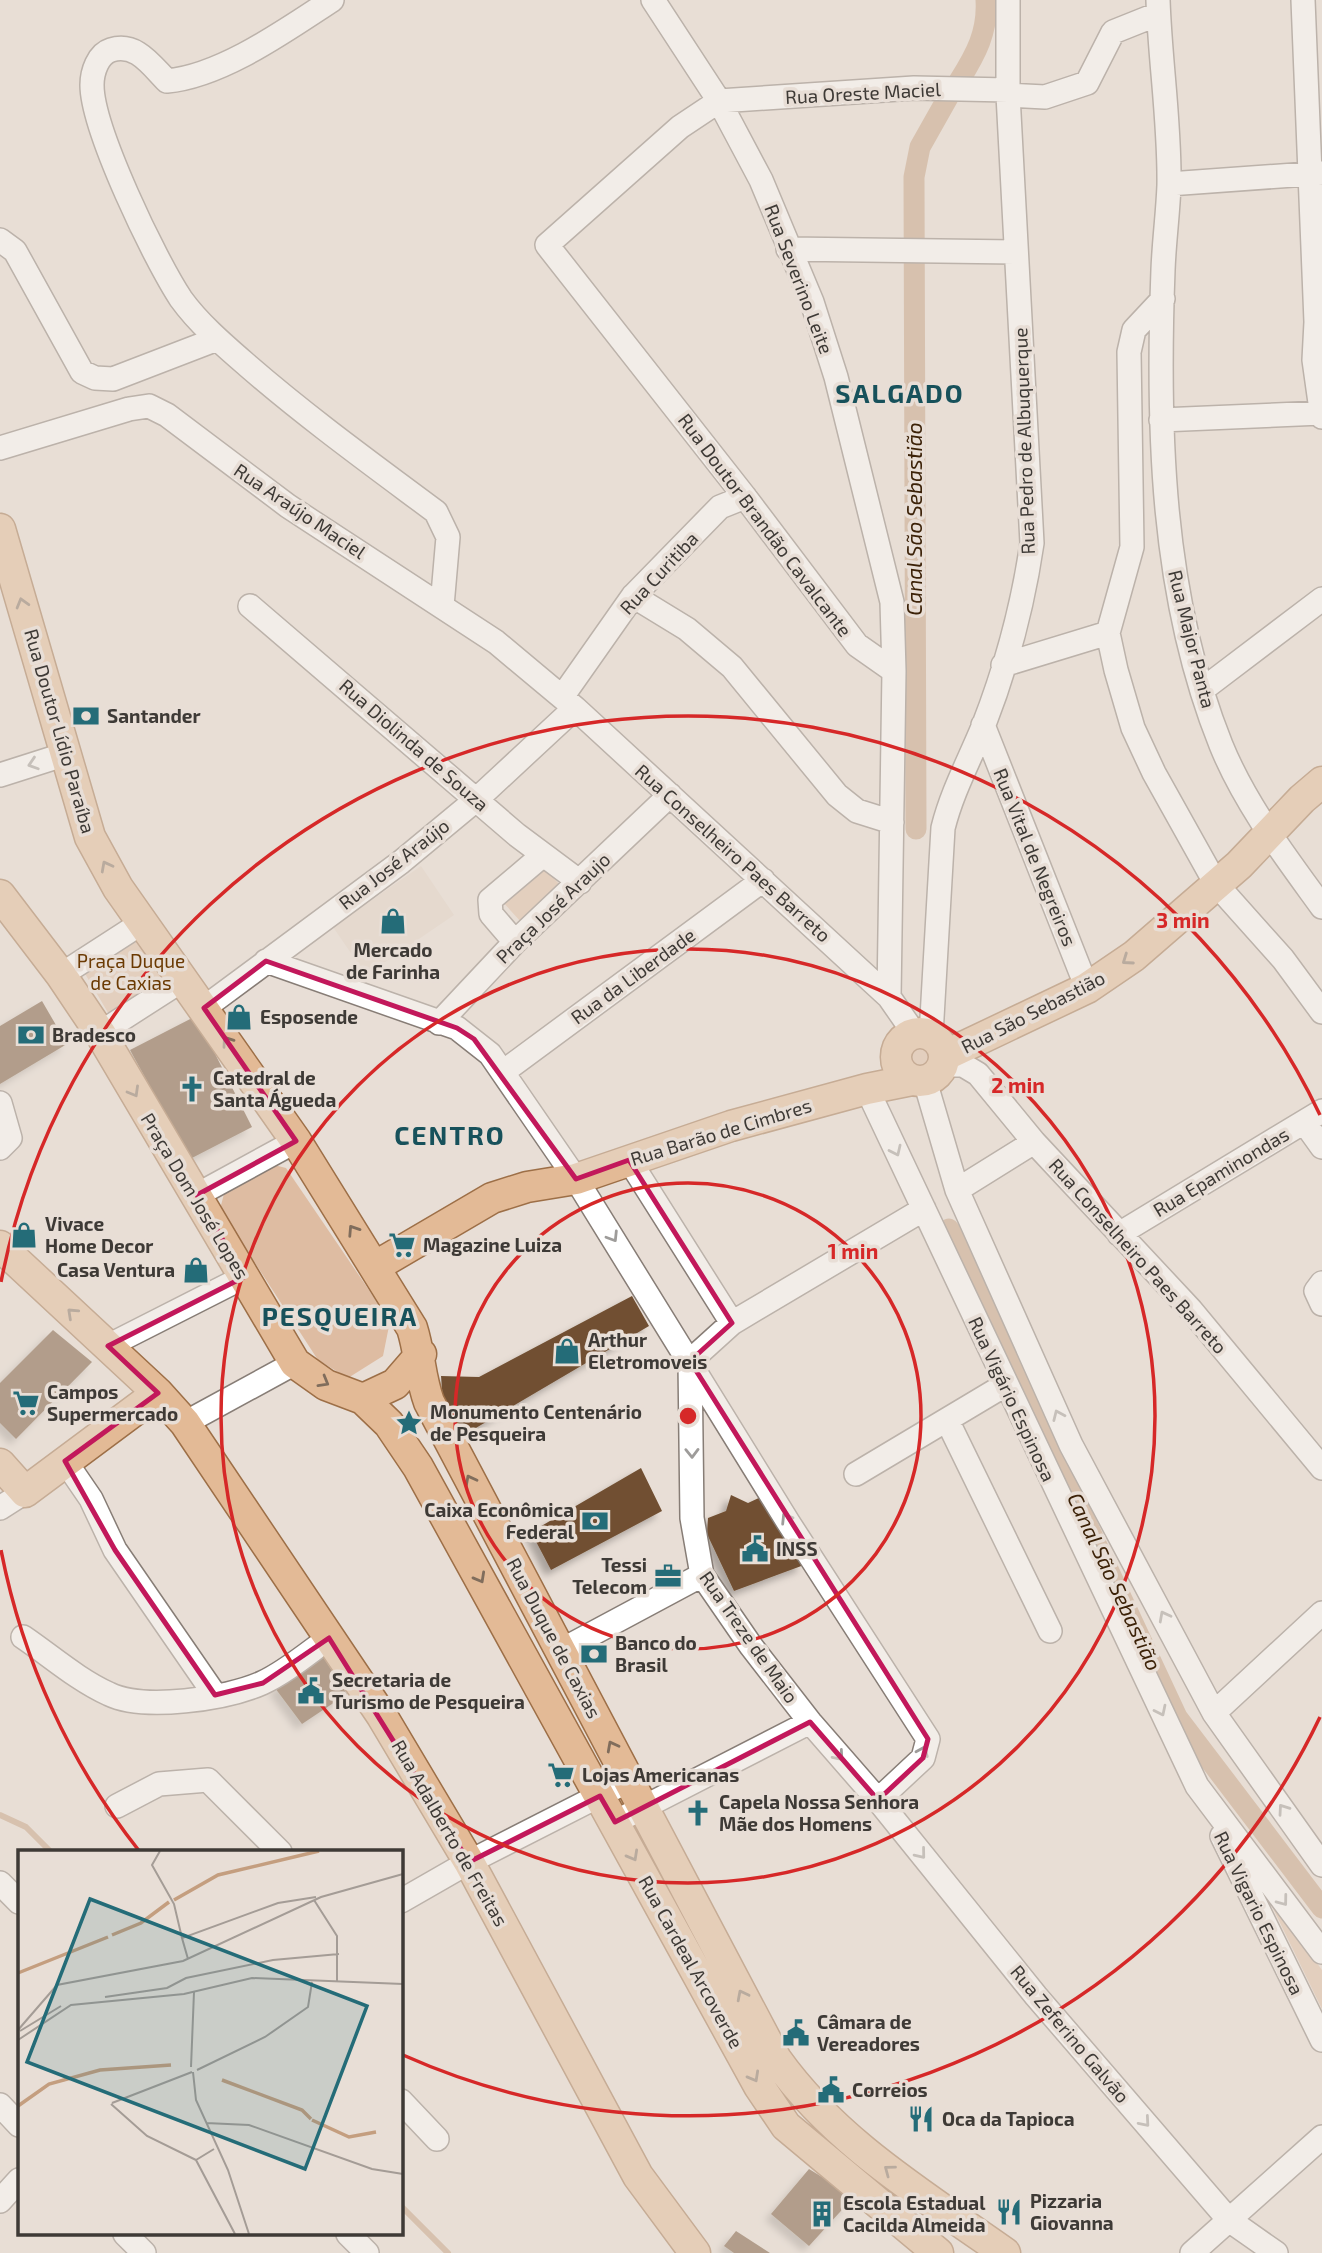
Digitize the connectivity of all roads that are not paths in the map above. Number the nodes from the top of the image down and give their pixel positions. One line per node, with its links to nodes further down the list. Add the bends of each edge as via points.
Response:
1 (332, 0): 15 (street, via 208,72 186,79 167,81 135,50 121,47 105,52 96,65 92,84 97,110 145,233 182,300)
2 (653, 0): 7 (street, Rua Severino Leite)
3 (1008, 0): 6 (street, Rua Pedro de Albuquerque)
4 (1303, 0): 8 (street)
5 (1158, 7): 6 (street, Rua Oreste Maciel, via 1113,32 1087,83 1045,97); 9 (street, Rua Major Panta)
6 (1008, 92): 7 (street, Rua Oreste Maciel, via 914,89); 12 (street, Rua Pedro de Albuquerque)
7 (719, 102): 11 (street, Rua Severino Leite, via 761,180); 19 (street, Rua Doutor Brandão Cavalcante, via 680,127 547,244)
8 (1315, 174): 9 (street); 14 (street)
9 (1169, 184): 13 (street, Rua Major Panta)
10 (0, 240): 15 (street, via 15,251 82,372 95,378 113,379)
11 (788, 249): 12 (street); 27 (street, Rua Severino Leite, via 812,302 843,404 892,601)
12 (1015, 252): 26 (street, Rua Pedro de Albuquerque, via 1032,543 1024,595)
13 (1163, 299): 17 (street, Rua Major Panta); 25 (street, via 1134,330 1129,352 1132,547)
14 (1319, 320): 16 (street, via 1314,360)
15 (217, 339): 24 (street, via 436,512 448,537)
16 (1321, 415): 17 (street)
17 (1161, 421): 28 (street, Rua Major Panta, via 1177,593)
18 (0, 448): 24 (street, Rua Araújo Maciel, via 149,406 288,506)
19 (745, 497): 21 (street, Rua Curitiba, via 720,507); 27 (street, Rua Doutor Brandão Cavalcante, via 857,645)
20 (0, 528): 31 (main road, Rua Doutor Lídio Paraíba, one-way to 20)
21 (633, 596): 29 (street, Rua Curitiba); 36 (street, via 687,629 732,667 837,795 857,811)
22 (1322, 598): 28 (street)
23 (250, 606): 35 (street, Rua Diolinda de Souza)
24 (442, 606): 29 (street, Rua Araújo Maciel, via 496,642)
25 (1108, 633): 26 (street); 41 (street, via 1133,728)
26 (1003, 665): 30 (street, Rua Pedro de Albuquerque)
27 (894, 671): 36 (street)
28 (1202, 691): 37 (street, Rua Major Panta, via 1222,747)
29 (568, 703): 34 (street, Rua Conselheiro Paes Barreto); 35 (street, Rua José Araújo)
30 (983, 725): 49 (street, Rua Vital de Negreiros); 55 (street, Rua Pedro de Albuquerque, via 943,828)
31 (66, 754): 32 (street, one-way to 32); 44 (main road, Rua Doutor Lídio Paraíba, one-way to 31, via 90,836)
32 (0, 775)
33 (1322, 782): 37 (main road, Rua São Sebastião)
34 (670, 795): 39 (street, Rua Conselheiro Paes Barreto); 40 (street, Praça José Araujo)
35 (477, 799): 38 (street, Rua Diolinda de Souza); 46 (street, Rua José Araújo, via 401,862)
36 (892, 822): 50 (street)
37 (1268, 833): 41 (main road, Rua São Sebastião); 43 (street, Rua Major Panta)
38 (543, 855): 40 (street, Rua Diolinda de Souza); 45 (street, via 490,900 491,914)
39 (763, 880): 50 (street, Rua Conselheiro Paes Barreto); 56 (street, Rua da Liberdade)
40 (579, 882): 45 (street, Praça José Araujo)
41 (1216, 884): 49 (main road, Rua São Sebastião, one-way to 49, via 1134,956); 52 (street)
42 (0, 895): 47 (main road, Praça Dom José Lopes)
43 (1322, 907)
44 (143, 922): 47 (street); 48 (main road, Rua Doutor Lídio Paraíba)
45 (515, 942): 53 (street, Praça José Araujo)
46 (266, 961): 51 (street, Rua José Araújo); 53 (street)
47 (61, 975): 54 (main road, Praça Dom José Lopes)
48 (184, 979): 51 (main road); 54 (street)
49 (1087, 988): 55 (main road, Rua São Sebastião)
50 (889, 997): 55 (street, Rua Conselheiro Paes Barreto)
51 (204, 1008): 60 (main road, one-way to 51)
52 (1322, 1012)
53 (439, 1023): 56 (street, via 474,1040)
54 (100, 1033): 67 (main road, Praça Dom José Lopes, one-way to 67)
55 (923, 1058): 57 (main road); 61 (street, Rua Conselheiro Paes Barreto, via 963,1065 978,1074); 66 (street, Rua Vigário Espinosa)
56 (503, 1072): 65 (street)
57 (867, 1089): 64 (main road, Rua Barão de Cimbres); 68 (street, Rua Vigário Espinosa, one-way to 68)
58 (0, 1103): 62 (street)
59 (1313, 1116): 63 (street); 69 (street, Rua Epaminondas)
60 (296, 1142): 67 (street); 71 (main road, one-way to 60)
61 (1034, 1142): 66 (street); 69 (street, Rua Conselheiro Paes Barreto)
62 (5, 1143)
63 (1322, 1147)
64 (629, 1160): 65 (main road, Rua Barão de Cimbres); 75 (street)
65 (576, 1179): 71 (main road, Rua Barão de Cimbres, via 492,1198); 78 (street, one-way to 78)
66 (957, 1190): 97 (street, Rua Vigário Espinosa, one-way to 66, via 1071,1445)
67 (197, 1195): 72 (main road, Praça Dom José Lopes)
68 (924, 1209): 75 (street); 80 (street, Rua Vigário Espinosa)
69 (1119, 1234): 87 (street, Rua Conselheiro Paes Barreto, via 1191,1310)
70 (0, 1246): 76 (main road, Rua Adalberto de Freitas, one-way to 70)
71 (376, 1266): 77 (main road, via 412,1328)
72 (244, 1277): 76 (street); 79 (main road, Praça Dom José Lopes)
73 (1322, 1283): 74 (street, via 1316,1293)
74 (1322, 1304)
75 (732, 1323): 78 (street)
76 (108, 1346): 81 (main road, Rua Adalberto de Freitas)
77 (421, 1354): 82 (main road, via 396,1384); 95 (main road, Rua Duque de Caxias, one-way to 77, via 429,1402)
78 (690, 1361): 90 (street, Rua Treze de Maio, one-way to 90, via 692,1518); 102 (street, one-way to 78, via 923,1758 928,1740)
79 (295, 1363): 82 (main road, Praça Dom José Lopes, one-way to 82, via 326,1385); 84 (street)
80 (1005, 1385): 83 (street); 99 (street, Rua Vigário Espinosa, one-way to 99)
81 (158, 1393): 84 (main road, Rua Adalberto de Freitas); 85 (main road)
82 (363, 1399): 101 (main road, Rua Duque de Caxias, one-way to 101, via 389,1424 418,1467)
83 (947, 1420): 88 (street); 92 (street)
84 (185, 1423): 94 (main road, Rua Adalberto de Freitas)
85 (65, 1461): 89 (main road); 96 (street, via 91,1499 115,1550)
86 (0, 1464): 89 (main road)
87 (1322, 1468)
88 (856, 1475)
89 (12, 1500)
90 (702, 1575): 95 (street); 98 (street, Rua Treze de Maio)
91 (1322, 1614): 97 (street)
92 (1050, 1632)
93 (23, 1637): 96 (street, via 108,1694 128,1702)
94 (330, 1638): 96 (street, via 263,1683); 106 (main road, Rua Adalberto de Freitas)
95 (560, 1651): 100 (main road, Rua Duque de Caxias, one-way to 95)
96 (215, 1695)
97 (1214, 1713): 107 (street, Rua Vigário Espinosa, one-way to 97)
98 (810, 1722): 100 (street); 102 (street, Rua Treze de Maio, one-way to 102)
99 (1197, 1786): 111 (street, Rua Vigário Espinosa, one-way to 111); 112 (street, Rua Vigario Espinosa)
100 (637, 1793): 101 (street); 104 (street); 127 (main road, Rua Cardeal Arcoverde, one-way to 100, via 891,2172 802,2096 776,2059)
101 (600, 1796): 104 (main road, Rua Cardeal Arcoverde); 106 (street)
102 (878, 1800): 120 (street, Rua Zeferino Galvão, one-way to 120, via 1036,1996)
103 (117, 1806): 105 (street, via 159,1784 208,1780)
104 (615, 1822): 126 (main road, Rua Cardeal Arcoverde, one-way to 126, via 759,2086 786,2126)
105 (278, 1850)
106 (469, 1862): 109 (street); 125 (main road, Rua Adalberto de Freitas, via 638,2176)
107 (1322, 1865)
108 (0, 1883): 110 (street)
109 (402, 1900)
110 (18, 1901)
111 (1322, 1952)
112 (1322, 2040)
113 (402, 2102): 117 (street)
114 (0, 2105): 115 (street)
115 (18, 2124)
116 (1322, 2137): 120 (street)
117 (437, 2138)
118 (18, 2181): 119 (street)
119 (0, 2200)
120 (1229, 2220): 128 (street); 129 (street, Rua Zeferino Galvão)
121 (127, 2236): 123 (street)
122 (350, 2236): 124 (street)
123 (144, 2253)
124 (367, 2253)
125 (695, 2253)
126 (938, 2253)
127 (1005, 2253)
128 (1192, 2253)
129 (1276, 2253)

